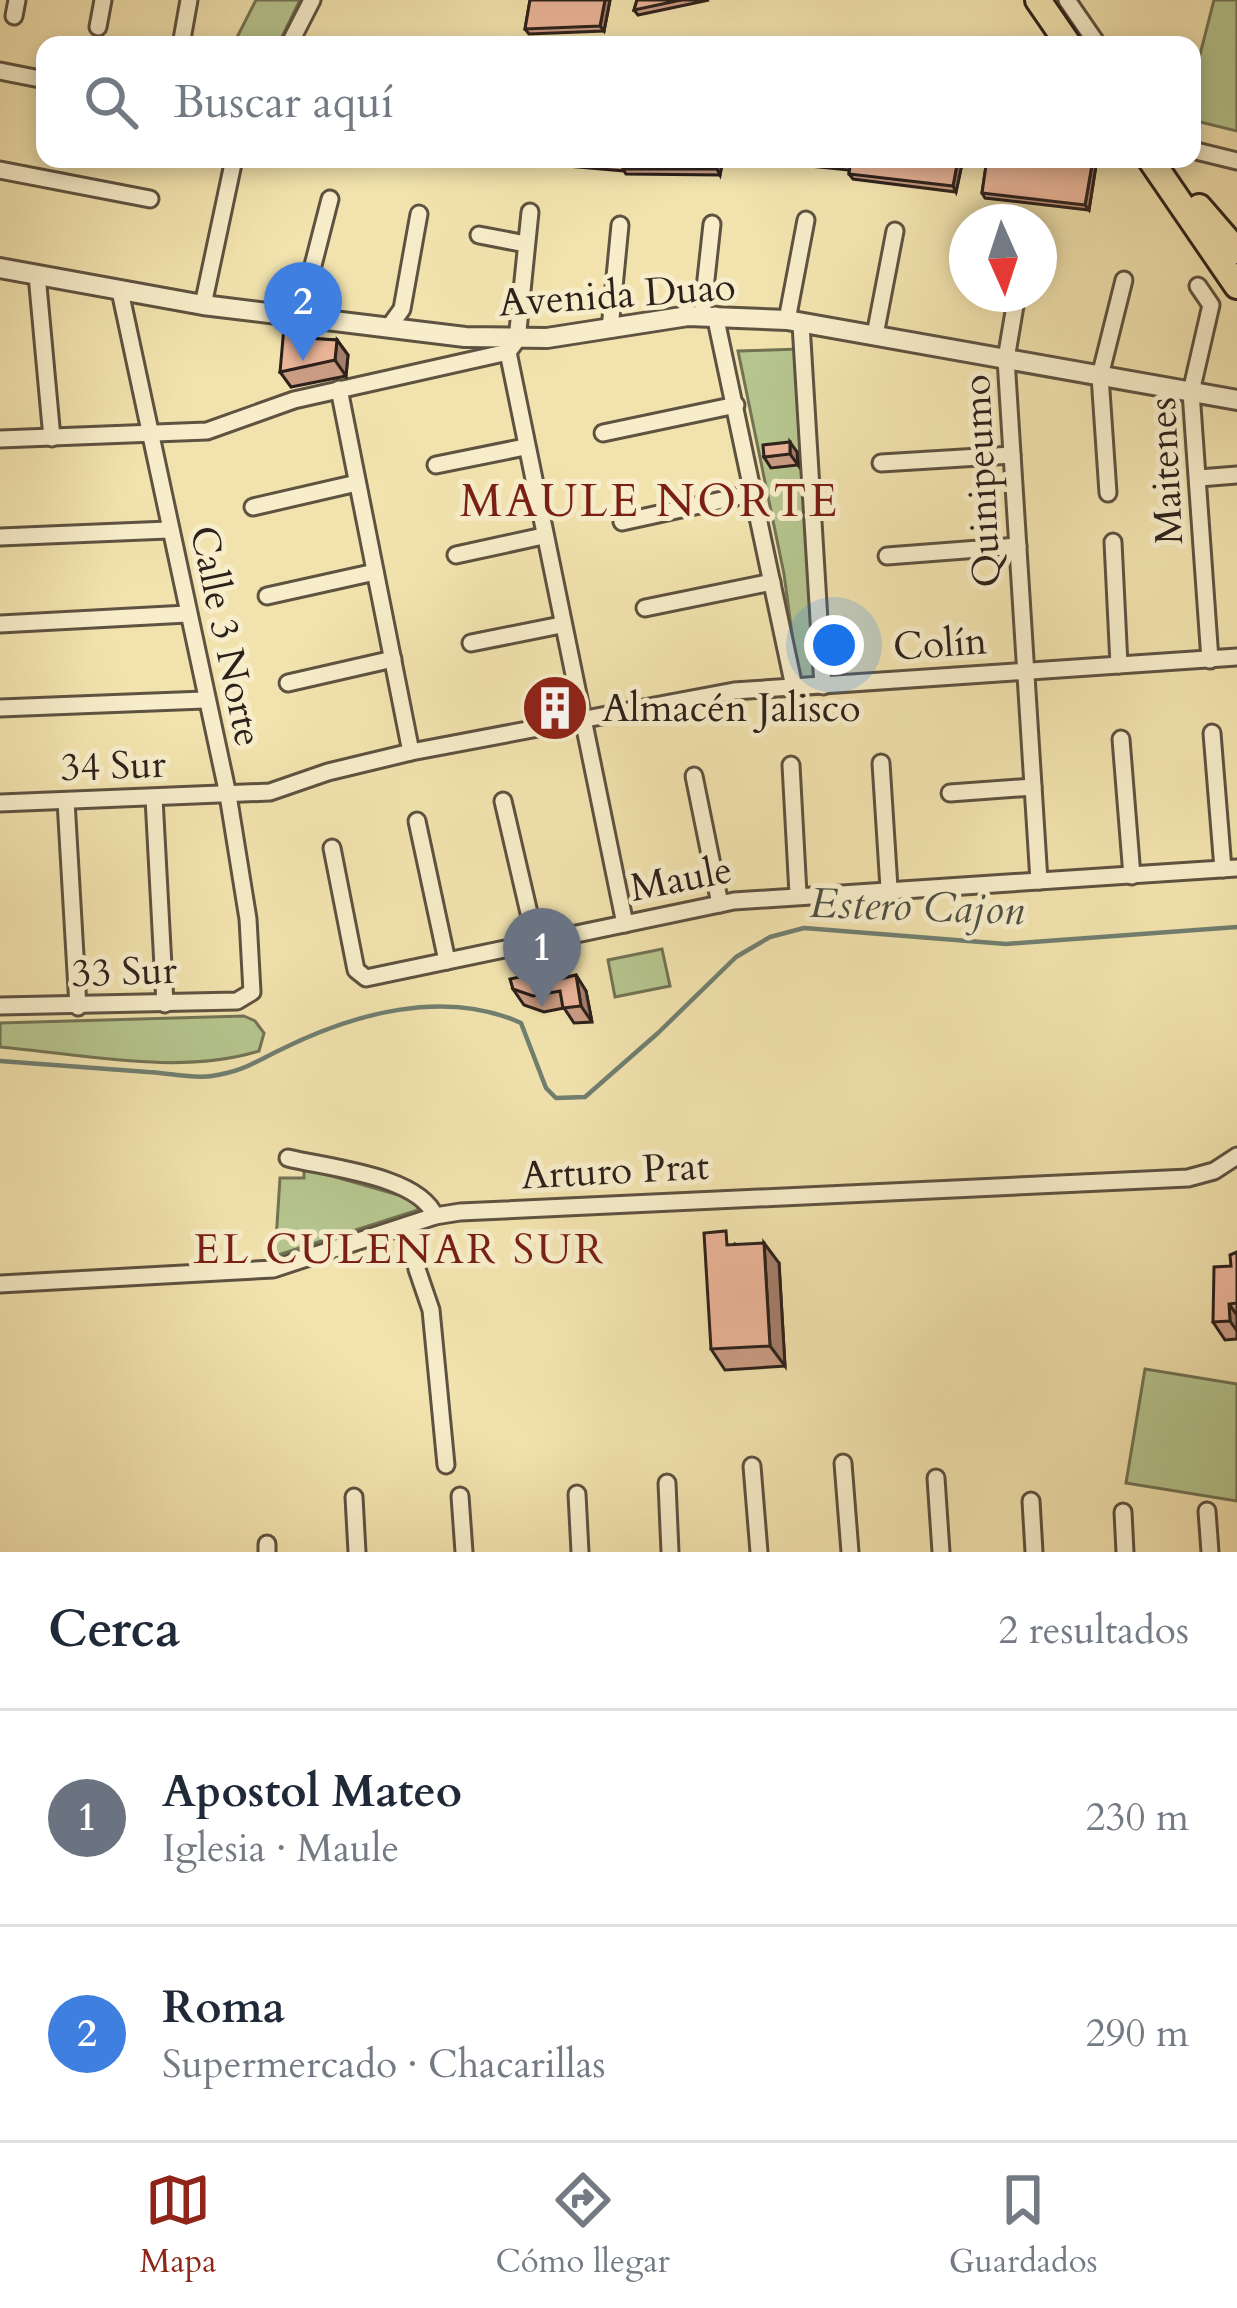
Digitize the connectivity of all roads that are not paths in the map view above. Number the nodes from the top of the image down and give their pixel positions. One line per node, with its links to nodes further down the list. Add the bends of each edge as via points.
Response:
1 (103, 0): 6 (street)
2 (189, 0): 7 (street)
3 (312, 0): 8 (street)
4 (1038, 0): 9 (main road)
5 (1067, 0): 10 (street)
6 (98, 27)
7 (183, 36)
8 (294, 36)
9 (1063, 36)
10 (1092, 36)
11 (0, 71): 12 (street)
12 (36, 78)
13 (1201, 152): 14 (street)
14 (1237, 161)
15 (231, 168): 36 (street)
16 (1160, 168): 34 (main road)
17 (1162, 168): 29 (main road)
18 (0, 170): 19 (street)
19 (150, 199)
20 (330, 199): 39 (street)
21 (530, 212): 28 (street)
22 (419, 214): 41 (street, via 403,309)
23 (806, 220): 40 (street)
24 (712, 224): 38 (street)
25 (620, 225): 42 (street)
26 (896, 231): 43 (street)
27 (479, 236): 28 (street)
28 (526, 244): 44 (street)
29 (1237, 251)
30 (0, 268): 31 (street, Avenida Duao)
31 (37, 275): 35 (street, Avenida Duao); 53 (street)
32 (1124, 280): 46 (street)
33 (1198, 286): 48 (street, Maitenes, via 1211,308)
34 (1237, 286)
35 (120, 291): 36 (street, Avenida Duao); 52 (street, Calle 3 Norte)
36 (203, 305): 39 (street, Avenida Duao)
37 (1014, 312): 45 (street, Quinipeumo)
38 (708, 315): 40 (street, Avenida Duao); 42 (street, Avenida Duao); 50 (street)
39 (300, 316): 41 (street, Avenida Duao)
40 (794, 322): 43 (street, Avenida Duao); 87 (street)
41 (389, 327): 44 (street, Avenida Duao)
42 (610, 328): 44 (street, Avenida Duao)
43 (875, 335): 45 (street, Avenida Duao)
44 (512, 346): 47 (street); 55 (street)
45 (1006, 359): 46 (street, Avenida Duao); 56 (street, Quinipeumo)
46 (1100, 376): 48 (street, Avenida Duao); 63 (street)
47 (339, 389): 52 (street, via 216,429); 61 (street)
48 (1191, 392): 49 (street, Avenida Duao); 60 (street, Maitenes)
49 (1237, 400)
50 (736, 405): 51 (street); 62 (street)
51 (604, 433)
52 (149, 434): 53 (street); 66 (street, Calle 3 Norte)
53 (52, 438): 54 (street)
54 (0, 440)
55 (525, 447): 58 (street); 67 (street)
56 (1012, 455): 57 (street); 70 (street, Quinipeumo)
57 (881, 463)
58 (436, 465)
59 (1237, 475): 60 (street)
60 (1199, 478): 83 (street, Maitenes)
61 (357, 483): 64 (street); 73 (street)
62 (754, 493): 65 (street); 74 (street)
63 (1108, 493)
64 (253, 507)
65 (622, 522)
66 (168, 530): 68 (street); 77 (street, Calle 3 Norte)
67 (543, 536): 71 (street); 79 (street)
68 (0, 537)
69 (1113, 542): 84 (street)
70 (1018, 546): 72 (street); 85 (street, Quinipeumo)
71 (456, 555)
72 (887, 556)
73 (375, 572): 75 (street); 82 (street)
74 (772, 582): 76 (street); 88 (street)
75 (267, 596)
76 (645, 608)
77 (187, 614): 78 (street); 89 (street, Calle 3 Norte)
78 (0, 624)
79 (562, 625): 80 (street); 91 (street)
80 (471, 643)
81 (1237, 658): 83 (street, Colín)
82 (393, 659): 86 (street); 94 (street)
83 (1210, 660): 84 (street, Colín)
84 (1119, 665): 85 (street, Colín)
85 (1026, 671): 87 (street, Colín); 98 (street, Quinipeumo)
86 (288, 683)
87 (823, 686): 88 (street, Colín)
88 (794, 687): 91 (street, Colín)
89 (204, 700): 90 (street); 100 (street, Calle 3 Norte)
90 (0, 708)
91 (582, 718): 94 (street, Colín); 113 (street)
92 (1212, 733): 107 (street)
93 (1121, 739): 108 (street)
94 (411, 752): 100 (street, Colín, via 276,790)
95 (881, 763): 110 (street)
96 (791, 765): 111 (street)
97 (694, 776): 112 (street)
98 (1034, 787): 99 (street); 109 (street, Quinipeumo)
99 (950, 793)
100 (228, 795): 101 (street, 34 Sur); 116 (street, Calle 3 Norte, via 248,919)
101 (154, 798): 103 (street, 34 Sur); 117 (street)
102 (503, 800): 114 (street)
103 (66, 801): 104 (street, 34 Sur); 119 (street)
104 (0, 803)
105 (417, 821): 115 (street)
106 (332, 848): 115 (street, Maule, via 359,976)
107 (1230, 868): 108 (street, Maule)
108 (1132, 876): 109 (street, Maule)
109 (1040, 881): 110 (street, Maule)
110 (889, 888): 111 (street, Maule)
111 (799, 894): 112 (street, Maule)
112 (720, 904): 113 (street, Maule)
113 (625, 924): 114 (street, Maule)
114 (536, 943): 115 (street, Maule)
115 (447, 961)
116 (248, 997): 117 (street, 33 Sur)
117 (164, 1004): 119 (street, 33 Sur)
118 (0, 1006): 119 (street, 33 Sur)
119 (78, 1007)
120 (1237, 1156): 122 (street, Arturo Prat, via 1188,1178)
121 (288, 1158): 122 (street, via 389,1181 418,1193)
122 (435, 1216): 123 (street, Arturo Prat)
123 (408, 1225): 124 (street, Arturo Prat, via 273,1269); 126 (street, via 431,1310)
124 (0, 1284)
125 (843, 1463): 141 (street)
126 (446, 1466)
127 (752, 1466): 140 (street)
128 (936, 1478): 142 (street)
129 (667, 1483): 139 (street)
130 (577, 1494): 138 (street)
131 (460, 1496): 137 (street)
132 (354, 1497): 136 (street)
133 (1030, 1501): 143 (street)
134 (1207, 1511): 145 (street)
135 (1123, 1512): 144 (street)
136 (357, 1552)
137 (464, 1552)
138 (580, 1552)
139 (670, 1552)
140 (759, 1552)
141 (850, 1552)
142 (941, 1552)
143 (1034, 1552)
144 (1125, 1552)
145 (1210, 1552)

